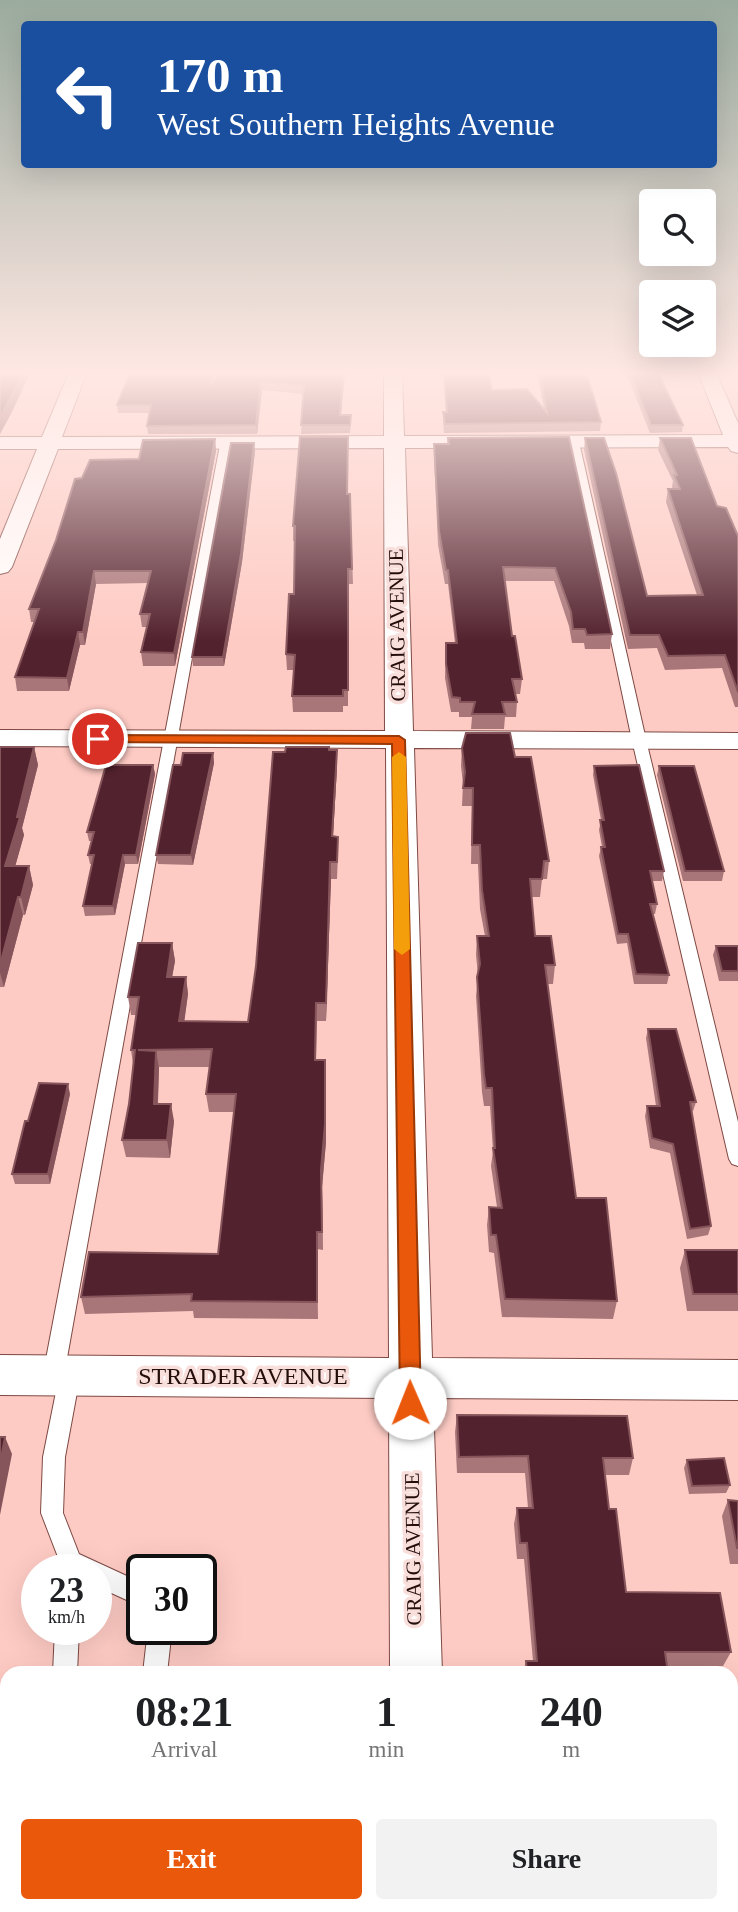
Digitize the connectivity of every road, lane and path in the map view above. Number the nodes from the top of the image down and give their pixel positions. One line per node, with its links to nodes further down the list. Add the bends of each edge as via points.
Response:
1 (42, 464): 5 (street)
2 (221, 464): 7 (lane)
3 (393, 464): 8 (street, CRAIG AVENUE)
4 (579, 464): 9 (lane)
5 (0, 567)
6 (0, 738): 7 (street)
7 (172, 739): 8 (street); 13 (lane)
8 (399, 740): 9 (street); 14 (street, CRAIG AVENUE)
9 (639, 740): 10 (street); 11 (lane)
10 (738, 741)
11 (738, 1159)
12 (0, 1375): 13 (street, STRADER AVENUE)
13 (61, 1375): 14 (street, STRADER AVENUE); 16 (lane, via 51,1513)
14 (410, 1376): 15 (street, STRADER AVENUE); 21 (street, CRAIG AVENUE)
15 (738, 1380)
16 (70, 1554)
17 (66, 1645): 19 (lane)
18 (158, 1645): 20 (lane)
19 (65, 1666)
20 (156, 1666)
21 (416, 1666)

